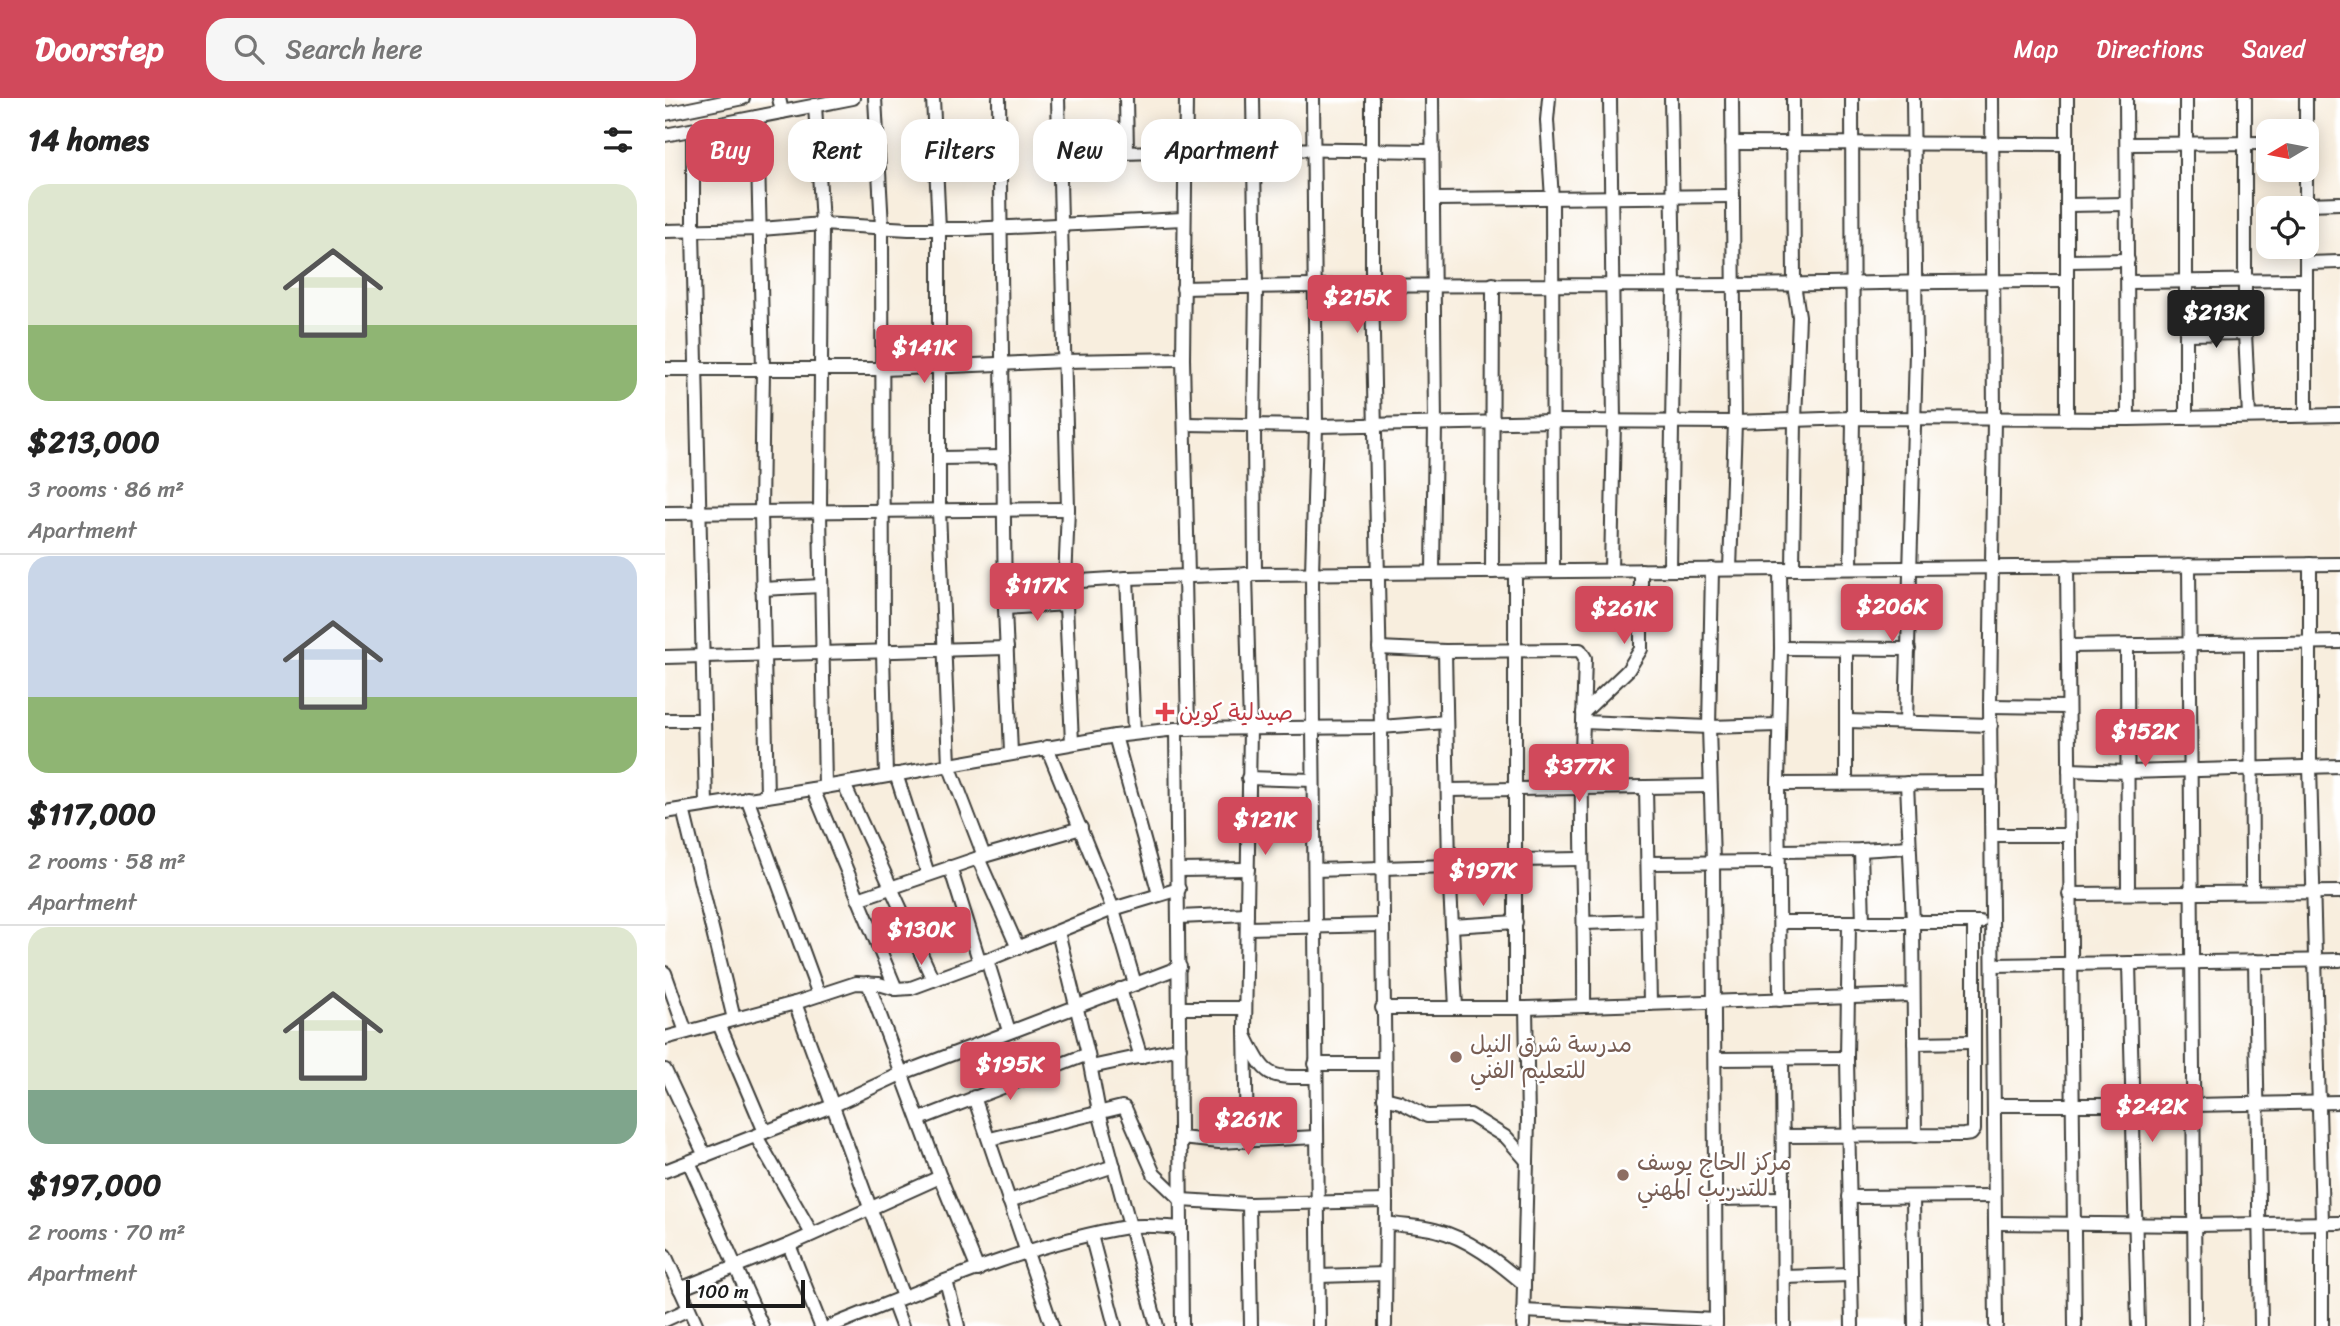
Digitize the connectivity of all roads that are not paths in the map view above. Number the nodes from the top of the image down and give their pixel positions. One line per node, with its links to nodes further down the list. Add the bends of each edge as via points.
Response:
1 (743, 98): 29 (street)
2 (779, 98): 28 (street)
3 (853, 98): 27 (street)
4 (875, 98): 71 (street)
5 (933, 98): 74 (street)
6 (999, 98): 72 (street)
7 (1058, 98): 32 (street)
8 (1126, 98): 33 (street)
9 (1186, 98): 34 (street)
10 (1253, 98): 35 (street)
11 (1313, 98): 50 (street)
12 (1372, 98): 54 (street)
13 (1432, 98): 51 (street)
14 (1549, 98): 63 (street)
15 (1610, 98): 60 (street)
16 (1671, 98): 61 (street)
17 (1732, 98): 41 (street)
18 (1793, 98): 42 (street)
19 (1852, 98): 39 (street)
20 (1913, 98): 40 (street)
21 (1992, 98): 45 (street)
22 (2067, 98): 46 (street)
23 (2126, 98): 47 (street)
24 (2186, 98): 48 (street)
25 (2245, 98): 43 (street)
26 (2306, 98): 36 (street)
27 (815, 105): 28 (street); 69 (street)
28 (782, 112): 30 (street)
29 (665, 114)
30 (757, 117): 31 (street); 73 (street)
31 (747, 119)
32 (1058, 119)
33 (1126, 119)
34 (1186, 119)
35 (1253, 119)
36 (2306, 119)
37 (686, 131): 38 (street)
38 (665, 135)
39 (1853, 142): 40 (street); 42 (street); 89 (street)
40 (1913, 142): 45 (street); 84 (street)
41 (1732, 143): 42 (street); 59 (street)
42 (1793, 143): 92 (street)
43 (2245, 143): 44 (street); 48 (street); 82 (street)
44 (2256, 143)
45 (1993, 144): 46 (street); 85 (street)
46 (2067, 144): 67 (street)
47 (2127, 144): 48 (street); 64 (street)
48 (2186, 144): 87 (street)
49 (1302, 150): 50 (street)
50 (1314, 150): 54 (street); 97 (street)
51 (1433, 151): 54 (street); 62 (street)
52 (1127, 152): 53 (street)
53 (1141, 152)
54 (1373, 152): 98 (street)
55 (692, 182): 76 (street)
56 (1060, 182): 70 (street)
57 (1185, 182): 68 (street)
58 (1254, 182): 99 (street)
59 (1733, 196): 61 (street); 96 (street)
60 (1610, 197): 61 (street); 63 (street); 91 (street)
61 (1672, 197): 95 (street)
62 (1434, 199): 63 (street); 93 (street)
63 (1552, 199): 94 (street)
64 (2126, 204): 67 (street); 78 (street)
65 (2319, 204): 66 (street)
66 (2340, 204)
67 (2068, 205): 79 (street)
68 (1183, 219): 70 (street); 100 (street)
69 (821, 224): 71 (street); 73 (street); 110 (street)
70 (1061, 225): 72 (street); 104 (street)
71 (882, 227): 74 (street); 111 (street)
72 (999, 227): 74 (street); 105 (street)
73 (761, 229): 76 (street); 109 (street)
74 (939, 229): 107 (street)
75 (665, 231): 76 (street)
76 (692, 231): 106 (street)
77 (2307, 259): 81 (street)
78 (2128, 260): 79 (street); 88 (street)
79 (2068, 261): 86 (street)
80 (2340, 262): 81 (street)
81 (2307, 263): 83 (street)
82 (2245, 280): 83 (street); 87 (street); 101 (street)
83 (2306, 280): 112 (street)
84 (1914, 281): 85 (street); 89 (street); 116 (street)
85 (1993, 281): 86 (street); 118 (street)
86 (2067, 281): 119 (street)
87 (2187, 281): 88 (street); 102 (street)
88 (2128, 282): 120 (street)
89 (1853, 283): 92 (street); 115 (street)
90 (1493, 284): 93 (street); 94 (street); 129 (street)
91 (1613, 284): 94 (street); 95 (street); 123 (street)
92 (1794, 284): 96 (street); 121 (street, via 1799,316)
93 (1433, 285): 98 (street); 128 (street)
94 (1552, 285): 122 (street)
95 (1674, 285): 96 (street); 125 (street)
96 (1734, 285): 124 (street)
97 (1315, 286): 98 (street); 99 (street); 131 (street)
98 (1372, 286): 127 (street)
99 (1256, 287): 100 (street); 130 (street)
100 (1184, 288): 103 (street)
101 (2245, 333): 102 (street); 114 (street)
102 (2187, 334): 117 (street)
103 (1183, 359): 104 (street); 126 (street)
104 (1064, 361): 105 (street); 135 (street)
105 (1003, 366): 107 (street); 132 (street)
106 (695, 368): 108 (street); 109 (street); 141 (street)
107 (940, 368): 111 (street); 133 (street)
108 (665, 369)
109 (764, 369): 110 (street); 137 (street)
110 (822, 369): 111 (street); 138 (street)
111 (883, 369): 139 (street)
112 (2306, 415): 113 (street); 114 (street)
113 (2340, 415)
114 (2249, 416): 117 (street)
115 (1853, 418): 116 (street); 121 (street); 146 (street)
116 (1914, 418): 118 (street); 147 (street)
117 (2186, 418): 120 (street)
118 (1994, 419): 119 (street); 151 (street)
119 (2067, 419): 120 (street)
120 (2128, 419)
121 (1795, 420): 124 (street); 150 (street)
122 (1554, 421): 123 (street); 129 (street); 155 (street)
123 (1614, 421): 125 (street); 152 (street)
124 (1735, 422): 125 (street); 149 (street)
125 (1672, 423): 154 (street)
126 (1185, 424): 130 (street); 162 (street)
127 (1375, 424): 128 (street); 131 (street); 156 (street)
128 (1435, 424): 129 (street); 157 (street)
129 (1494, 424): 158 (street)
130 (1254, 426): 131 (street); 161 (street)
131 (1316, 426): 160 (street)
132 (1004, 457): 133 (street); 134 (street)
133 (940, 458): 136 (street)
134 (1004, 509): 135 (street); 136 (street); 168 (street)
135 (1068, 509): 164 (street)
136 (939, 510): 139 (street); 180 (street)
137 (761, 512): 138 (street); 141 (street); 166 (street)
138 (820, 512): 139 (street); 165 (street)
139 (884, 512): 183 (street)
140 (665, 513): 141 (street)
141 (699, 513): 187 (street)
142 (2310, 564): 143 (street); 144 (street); 169 (street)
143 (2340, 564)
144 (2189, 565): 145 (street); 171 (street)
145 (2067, 566): 151 (street); 173 (street)
146 (1851, 568): 147 (street); 150 (street)
147 (1911, 568): 151 (street); 179 (street)
148 (1712, 569): 149 (street); 154 (street); 199 (street)
149 (1730, 569): 150 (street)
150 (1786, 569): 177 (street)
151 (1992, 569): 188 (street)
152 (1611, 570): 153 (street); 155 (street)
153 (1641, 570): 154 (street); 190 (street, via 1641,649)
154 (1670, 570)
155 (1553, 571): 159 (street)
156 (1377, 572): 157 (street); 160 (street); 176 (street)
157 (1433, 572): 158 (street)
158 (1492, 572): 159 (street)
159 (1515, 572): 181 (street)
160 (1312, 573): 161 (street); 200 (street)
161 (1251, 574): 162 (street); 202 (street)
162 (1186, 576): 163 (street); 201 (street)
163 (1126, 578): 164 (street); 203 (street)
164 (1066, 582): 167 (street)
165 (821, 586): 166 (street); 184 (street)
166 (762, 589): 185 (street)
167 (1067, 604): 168 (street); 205 (street)
168 (1005, 608): 175 (street)
169 (2311, 642): 170 (street); 172 (street); 209 (street)
170 (2340, 642)
171 (2188, 645): 172 (street); 174 (street); 213 (street)
172 (2251, 645): 211 (street)
173 (2069, 646): 174 (street); 189 (street)
174 (2127, 646): 214 (street)
175 (1007, 648): 180 (street); 207 (street)
176 (1379, 648): 182 (street); 198 (street)
177 (1781, 648): 178 (street); 197 (street)
178 (1846, 649): 179 (street); 193 (street)
179 (1909, 649): 195 (street)
180 (944, 650): 183 (street); 208 (street)
181 (1514, 650): 182 (street); 190 (street, via 1584,653); 227 (street)
182 (1445, 651): 194 (street)
183 (883, 652): 184 (street); 215 (street)
184 (824, 653): 185 (street); 226 (street)
185 (764, 656): 187 (street); 229 (street)
186 (665, 657): 187 (street)
187 (701, 657): 192 (street)
188 (1990, 706): 189 (street); 196 (street)
189 (2068, 707): 212 (street)
190 (1583, 718): 199 (street); 224 (street)
191 (665, 720): 192 (street)
192 (703, 720): 231 (street)
193 (1847, 721): 195 (street); 218 (street)
194 (1445, 722): 198 (street); 228 (street)
195 (1906, 722): 196 (street)
196 (1991, 724): 220 (street)
197 (1778, 725): 199 (street); 222 (street)
198 (1381, 727): 200 (street); 247 (street)
199 (1709, 727): 223 (street)
200 (1313, 728): 202 (street); 217 (street)
201 (1182, 729): 202 (street); 203 (street); 249 (street)
202 (1249, 729): 216 (street)
203 (1134, 733): 204 (street)
204 (1115, 736): 205 (street); 259 (street)
205 (1072, 743): 206 (street)
206 (1047, 747): 207 (street); 234 (street)
207 (1011, 753): 208 (street)
208 (949, 765): 215 (street); 240 (street)
209 (2311, 766): 210 (street); 211 (street); 258 (street)
210 (2340, 766)
211 (2252, 768): 213 (street); 257 (street)
212 (2069, 770): 214 (street); 236 (street)
213 (2189, 771): 214 (street); 254 (street)
214 (2129, 772): 256 (street)
215 (891, 775): 221 (street); 251 (street)
216 (1248, 778): 217 (street); 248 (street)
217 (1313, 780): 250 (street)
218 (1846, 783): 219 (street); 222 (street)
219 (1907, 783): 220 (street); 237 (street)
220 (1991, 783): 235 (street)
221 (844, 784): 226 (street); 252 (street)
222 (1778, 784): 239 (street)
223 (1710, 786): 225 (street); 243 (street)
224 (1580, 787): 225 (street); 227 (street); 241 (street)
225 (1646, 787): 244 (street)
226 (819, 788): 229 (street); 261 (street)
227 (1516, 789): 228 (street); 242 (street)
228 (1448, 790): 245 (street)
229 (767, 796): 230 (street)
230 (747, 798): 231 (street); 294 (street)
231 (706, 805): 232 (street)
232 (683, 809): 233 (street); 308 (street)
233 (665, 812)
234 (1081, 828): 240 (street); 262 (street)
235 (1993, 835): 236 (street); 269 (street)
236 (2069, 835): 260 (street)
237 (1909, 846): 238 (street); 273 (street)
238 (1861, 850): 239 (street); 272 (street)
239 (1779, 856): 243 (street); 267 (street)
240 (981, 857): 246 (street); 278 (street)
241 (1581, 859): 242 (street); 270 (street)
242 (1515, 860): 266 (street)
243 (1713, 862): 244 (street); 298 (street)
244 (1648, 863): 265 (street)
245 (1449, 866): 247 (street); 275 (street)
246 (950, 867): 251 (street); 281 (street)
247 (1382, 868): 250 (street); 274 (street)
248 (1248, 869): 249 (street); 264 (street)
249 (1179, 870): 253 (street)
250 (1315, 870): 276 (street)
251 (928, 873): 252 (street)
252 (890, 886): 261 (street); 289 (street)
253 (1179, 889): 259 (street); 263 (street)
254 (2192, 891): 256 (street); 257 (street); 282 (street)
255 (2340, 891): 258 (street)
256 (2128, 892): 260 (street)
257 (2252, 892): 258 (street)
258 (2313, 892): 279 (street)
259 (1159, 894): 262 (street)
260 (2069, 894): 285 (street)
261 (858, 899): 292 (street)
262 (1113, 909): 277 (street); 291 (street)
263 (1179, 917): 264 (street); 287 (street)
264 (1247, 921): 276 (street); 305 (street)
265 (1647, 921): 270 (street); 300 (street)
266 (1516, 922): 275 (street); 303 (street)
267 (1781, 922): 271 (street); 297 (street)
268 (1974, 922): 269 (street); 273 (street); 315 (street)
269 (1992, 922): 286 (street)
270 (1584, 923): 301 (street)
271 (1849, 923): 272 (street); 296 (street)
272 (1863, 923): 273 (street)
273 (1913, 923): 295 (street)
274 (1382, 925): 276 (street); 306 (street)
275 (1452, 926): 307 (street)
276 (1315, 928): 324 (street)
277 (1058, 932): 278 (street); 302 (street)
278 (1018, 948): 281 (street)
279 (2316, 960): 280 (street); 283 (street); 328 (street)
280 (2340, 960)
281 (984, 961): 289 (street); 310 (street)
282 (2192, 961): 283 (street); 284 (street); 334 (street)
283 (2255, 961): 331 (street)
284 (2129, 962): 285 (street); 330 (street)
285 (2070, 964): 286 (street); 333 (street)
286 (1993, 965): 332 (street)
287 (1179, 967): 291 (street); 304 (street)
288 (665, 973): 311 (street)
289 (933, 980): 292 (street)
290 (868, 983): 292 (street); 294 (street); 325 (street)
291 (1135, 984): 293 (street)
292 (896, 989)
293 (1121, 989): 302 (street); 317 (street)
294 (819, 995): 299 (street)
295 (1913, 995): 296 (street); 314 (street)
296 (1848, 998): 297 (street); 318 (street)
297 (1780, 1000): 298 (street)
298 (1715, 1002): 300 (street); 319 (street)
299 (795, 1003): 308 (street); 335 (street)
300 (1650, 1004): 301 (street)
301 (1584, 1006): 303 (street)
302 (1077, 1007): 310 (street); 321 (street)
303 (1521, 1007): 307 (street); 347 (street)
304 (1179, 1008): 305 (street); 316 (street)
305 (1245, 1008): 312 (street)
306 (1382, 1008): 307 (street); 322 (street)
307 (1456, 1008)
308 (734, 1019): 309 (street)
309 (719, 1024): 311 (street); 338 (street)
310 (1009, 1031): 325 (street)
311 (686, 1032): 313 (street)
312 (1245, 1034): 324 (street, via 1269,1073 1277,1077); 345 (street)
313 (665, 1038)
314 (1914, 1042): 315 (street); 340 (street)
315 (1973, 1042): 340 (street, via 1974,1130 1964,1135)
316 (1180, 1048): 317 (street); 343 (street)
317 (1141, 1057): 321 (street)
318 (1847, 1058): 320 (street); 342 (street)
319 (1716, 1059): 320 (street); 356 (street)
320 (1782, 1059): 339 (street)
321 (1089, 1061): 326 (street); 336 (street)
322 (1384, 1065): 324 (street); 327 (street)
323 (665, 1070): 346 (street)
324 (1315, 1071): 341 (street)
325 (902, 1073): 335 (street); 337 (street)
326 (974, 1097): 337 (street); 344 (street)
327 (1384, 1098): 347 (street, via 1426,1116 1469,1115 1507,1138); 359 (street)
328 (2319, 1102): 329 (street); 331 (street); 363 (street)
329 (2340, 1102)
330 (2134, 1104): 333 (street); 334 (street); 368 (street)
331 (2256, 1104): 334 (street); 369 (street)
332 (1994, 1105): 333 (street); 352 (street)
333 (2074, 1105): 366 (street)
334 (2193, 1105): 370 (street)
335 (832, 1106): 338 (street); 362 (street)
336 (1099, 1112): 344 (street); 349 (street); 357 (street, via 1125,1108 1154,1174)
337 (920, 1119): 351 (street)
338 (761, 1134): 346 (street); 373 (street)
339 (1783, 1136): 342 (street); 355 (street)
340 (1915, 1136): 342 (street)
341 (1316, 1137): 345 (street); 360 (street)
342 (1848, 1137): 353 (street)
343 (1181, 1138): 345 (street); 357 (street)
344 (990, 1139): 358 (street)
345 (1247, 1141)
346 (705, 1156): 348 (street)
347 (1527, 1161): 385 (street)
348 (689, 1162): 350 (street); 378 (street)
349 (1114, 1166): 358 (street); 371 (street)
350 (665, 1171)
351 (940, 1177): 362 (street); 379 (street)
352 (1994, 1196): 354 (street); 365 (street)
353 (1849, 1197): 354 (street); 381 (street)
354 (1913, 1197): 410 (street)
355 (1783, 1198): 356 (street); 383 (street)
356 (1714, 1199): 393 (street)
357 (1181, 1200): 361 (street); 372 (street)
358 (1009, 1201): 376 (street)
359 (1386, 1201): 360 (street); 364 (street)
360 (1316, 1202): 361 (street); 382 (street)
361 (1249, 1205): 404 (street)
362 (871, 1208): 373 (street); 387 (street)
363 (2322, 1222): 367 (street); 369 (street); 416 (street)
364 (1386, 1223): 380 (street); 385 (street, via 1433,1229 1461,1240)
365 (1995, 1223): 366 (street); 411 (street)
366 (2075, 1223): 368 (street); 412 (street)
367 (2340, 1223)
368 (2137, 1224): 370 (street); 413 (street)
369 (2259, 1224): 370 (street); 415 (street)
370 (2194, 1225): 414 (street)
371 (1129, 1226): 372 (street); 374 (street); 402 (street)
372 (1181, 1227): 403 (street)
373 (812, 1234): 375 (street)
374 (1091, 1235): 376 (street); 401 (street)
375 (789, 1245): 378 (street); 396 (street)
376 (1027, 1252): 379 (street); 400 (street)
377 (665, 1255): 386 (street)
378 (734, 1266): 386 (street); 395 (street)
379 (978, 1270): 384 (street)
380 (1385, 1274): 382 (street); 406 (street)
381 (1850, 1275): 383 (street); 409 (street)
382 (1319, 1276): 405 (street)
383 (1784, 1277): 408 (street)
384 (946, 1281): 387 (street); 399 (street)
385 (1524, 1284): 389 (street)
386 (680, 1289): 388 (street)
387 (898, 1300): 397 (street); 398 (street)
388 (689, 1309): 390 (street); 394 (street)
389 (1523, 1311): 391 (street); 407 (street)
390 (665, 1320)
391 (1597, 1321): 392 (street)
392 (1651, 1321): 393 (street)
393 (1716, 1323)
394 (697, 1326)
395 (762, 1326)
396 (821, 1326)
397 (831, 1326)
398 (902, 1326)
399 (958, 1326)
400 (1052, 1326)
401 (1115, 1326)
402 (1157, 1326)
403 (1182, 1326)
404 (1251, 1326)
405 (1319, 1326)
406 (1385, 1326)
407 (1524, 1326)
408 (1784, 1326)
409 (1852, 1326)
410 (1915, 1326)
411 (1996, 1326)
412 (2075, 1326)
413 (2138, 1326)
414 (2195, 1326)
415 (2261, 1326)
416 (2322, 1326)

